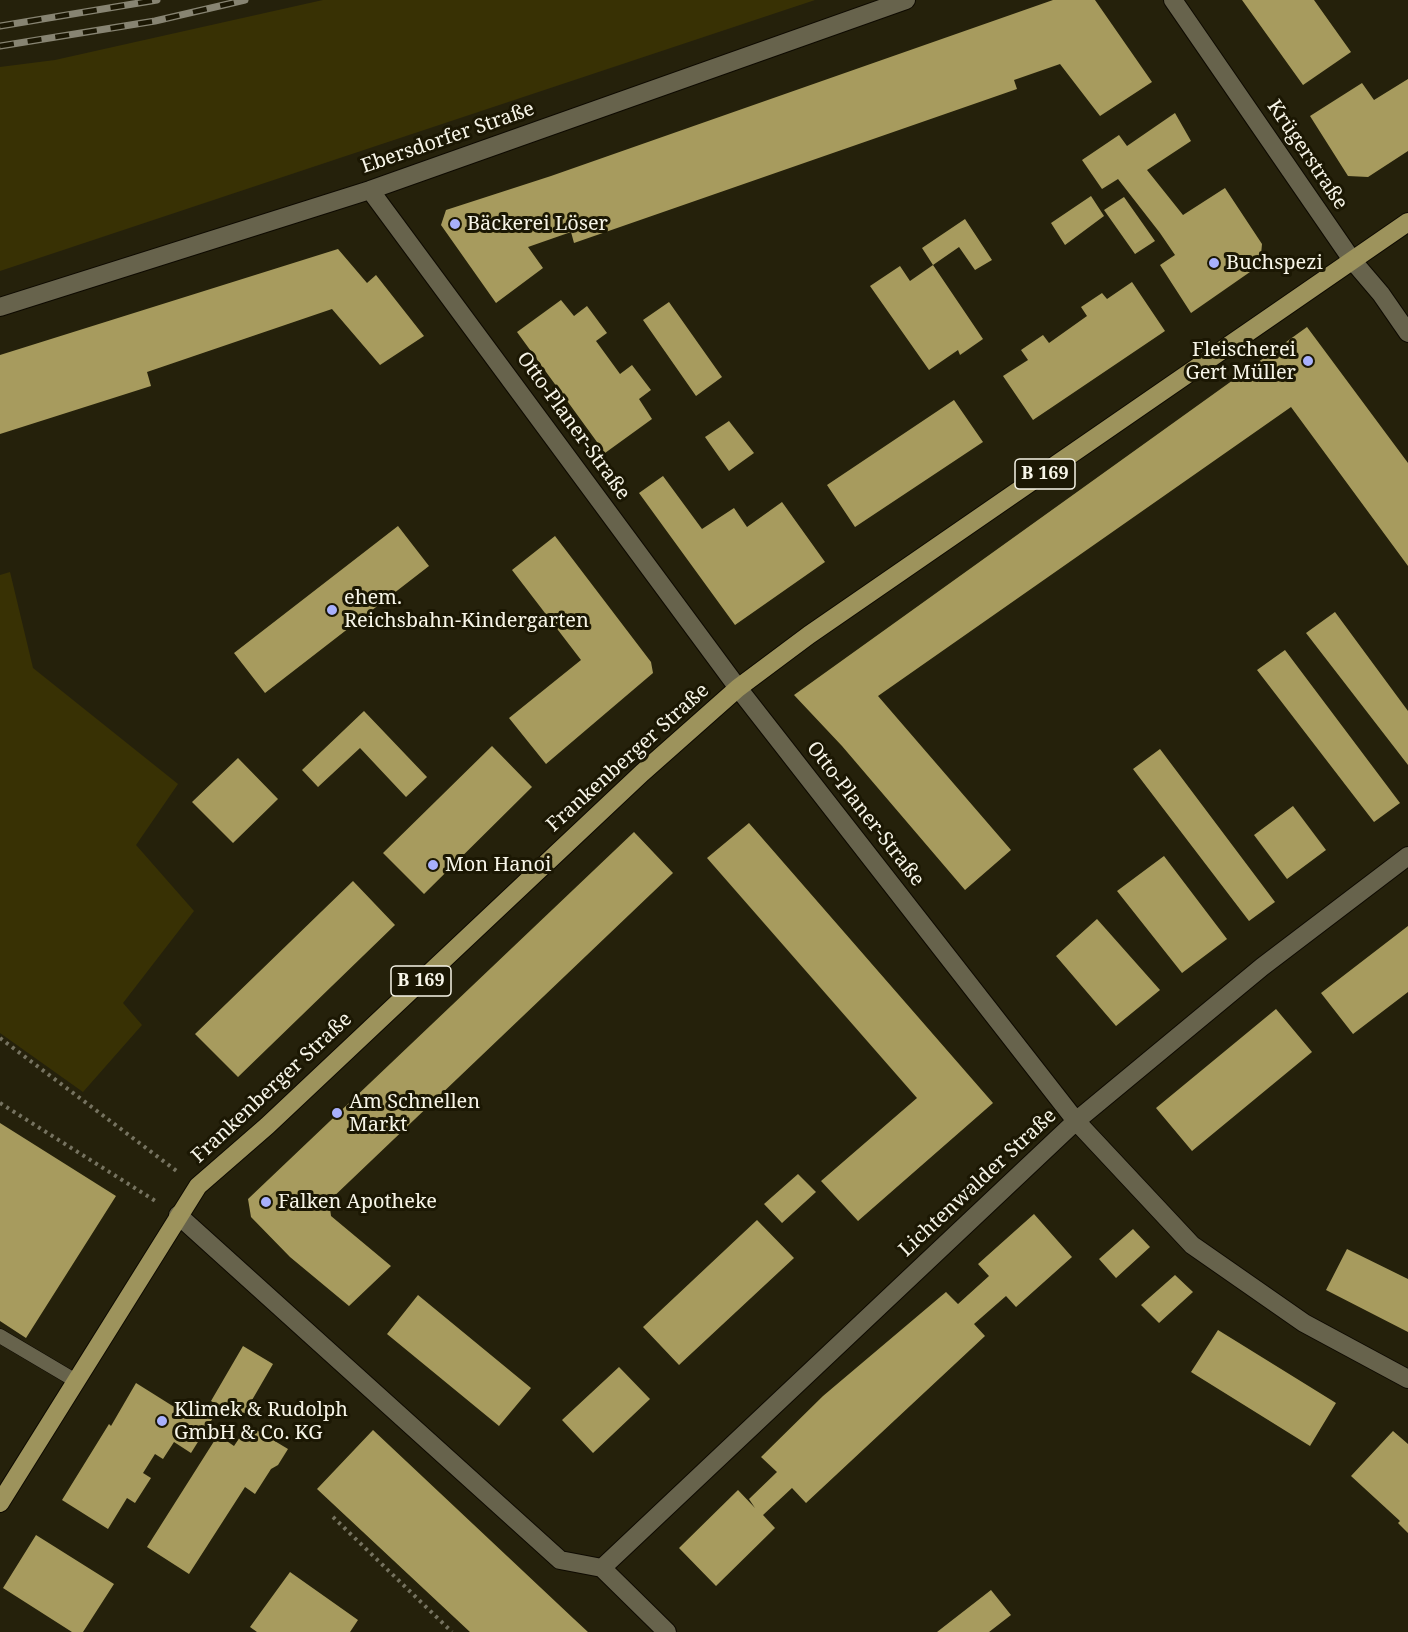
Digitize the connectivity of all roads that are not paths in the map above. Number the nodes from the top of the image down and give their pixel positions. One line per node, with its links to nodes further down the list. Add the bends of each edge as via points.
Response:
1 (906, 0): 3 (street, Ebersdorfer Straße)
2 (1173, 0): 5 (street, Krügerstraße)
3 (370, 190): 6 (street, Ebersdorfer Straße); 8 (street, Otto-Planer-Straße)
4 (1408, 222): 5 (main road, Frankenberger Straße / B 169)
5 (1352, 260): 7 (street, Krügerstraße); 8 (main road, Frankenberger Straße / B 169)
6 (0, 306)
7 (1408, 333)
8 (738, 688): 10 (street, Otto-Planer-Straße); 11 (main road, Frankenberger Straße / B 169, via 198,1186)
9 (1408, 856): 10 (street, Lichtenwalder Straße, via 1262,968)
10 (1076, 1121): 13 (street, Otto-Planer-Straße, via 1192,1245 1304,1323); 16 (street, Lichtenwalder Straße)
11 (178, 1215): 14 (main road, Frankenberger Straße); 16 (street, via 560,1560)
12 (0, 1336): 14 (lane)
13 (1408, 1379)
14 (76, 1381): 15 (main road, Frankenberger Straße)
15 (0, 1503)
16 (602, 1568): 17 (street)
17 (667, 1632)

